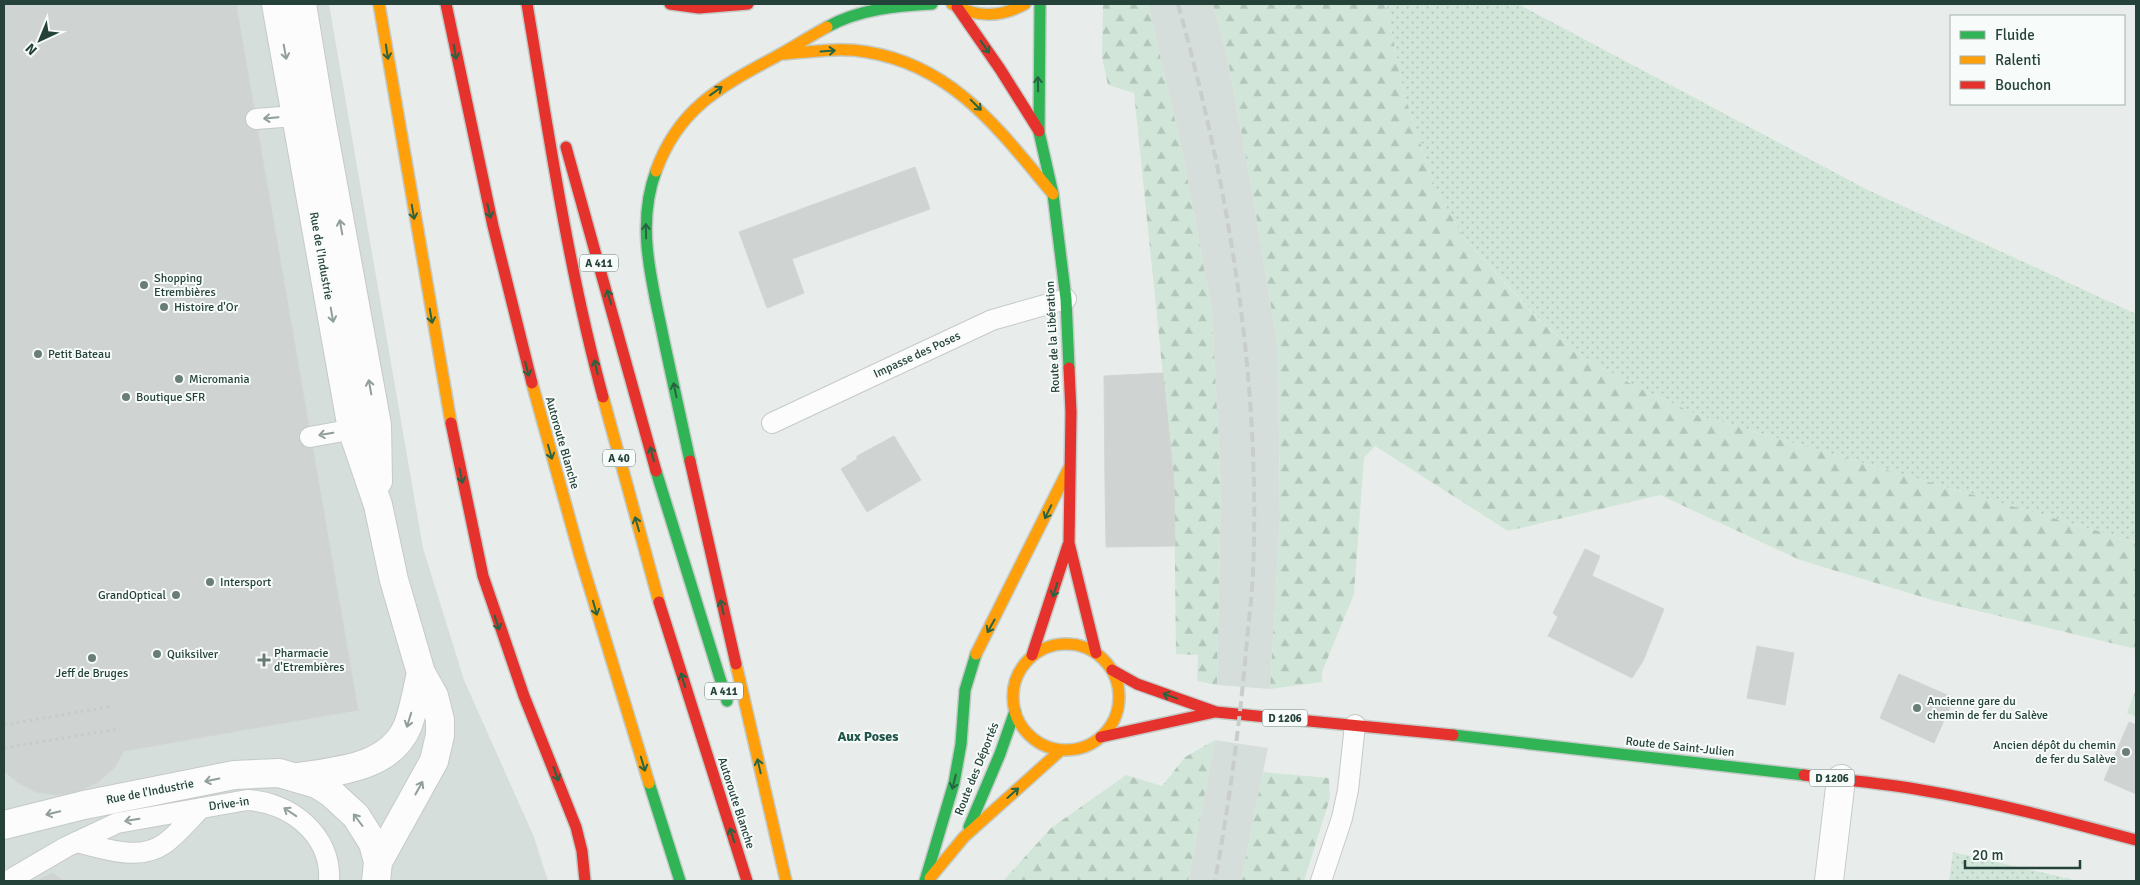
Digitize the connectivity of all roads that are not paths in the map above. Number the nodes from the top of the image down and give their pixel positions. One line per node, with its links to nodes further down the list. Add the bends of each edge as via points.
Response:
1 (276, 4): 14 (street, Rue de l'Industrie, one-way to 14)
2 (302, 4): 14 (street, Rue de l'Industrie)
3 (379, 4): 45 (main road, one-way to 45, via 424,278 483,576 524,696 576,828)
4 (446, 4): 46 (main road, Autoroute Blanche, one-way to 46, via 489,212 536,406)
5 (527, 4): 12 (main road, Autoroute Blanche / A 40)
6 (670, 4): 7 (main road, via 715,9)
7 (748, 4)
8 (932, 4): 13 (main road, via 879,10 838,21)
9 (1025, 4): 11 (main road, Route de la Libération, via 990,16 973,14)
10 (1040, 4): 16 (main road, Route de la Libération, one-way to 10)
11 (954, 6): 16 (main road, Route de la Libération, one-way to 16, via 1000,69)
12 (531, 26): 28 (main road, A 411, one-way to 12, via 664,501); 47 (main road, Autoroute Blanche / A 40, one-way to 12, via 667,630 595,367 559,196)
13 (780, 54): 17 (main road, one-way to 17, via 839,50 866,52 893,56 919,66 965,94); 48 (main road, one-way to 13, via 692,472 646,244 650,188 674,135 712,94)
14 (308, 115): 15 (lane, one-way to 15); 20 (street, Rue de l'Industrie)
15 (256, 120)
16 (1039, 132): 17 (main road, Route de la Libération)
17 (1053, 194): 18 (main road, Route de la Libération)
18 (1066, 298): 19 (lane, Impasse des Poses, via 992,320); 22 (main road, Route de la Libération, via 1071,412)
19 (772, 423)
20 (365, 427): 21 (lane, one-way to 21); 27 (street, Rue de l'Industrie, via 394,580)
21 (310, 437)
22 (1069, 468): 23 (main road, Route de la Libération); 49 (main road, one-way to 49, via 970,669 962,711 958,764)
23 (1069, 543): 24 (main road, Route de la Libération); 25 (main road, Route de la Libération, one-way to 25)
24 (1096, 653): 25 (main road, via 1075,644 1064,644 1052,645); 26 (main road)
25 (1032, 655): 29 (main road, via 1015,680)
26 (1112, 670): 30 (main road, Route de Saint-Julien / D 1206, one-way to 26, via 1137,684); 32 (main road, via 1118,687 1118,705 1110,728)
27 (421, 673): 35 (street, Rue de l'Industrie, one-way to 35, via 408,724 386,754 345,770); 42 (street, Rue de l'Industrie, one-way to 27, via 438,748 438,708)
28 (730, 710)
29 (1015, 711): 33 (main road, via 1032,738); 39 (main road, Route des Déportés, via 990,780)
30 (1216, 712): 31 (main road, Route de Saint-Julien / D 1206); 32 (main road, Route de Saint-Julien / D 1206)
31 (1355, 725): 36 (main road, Route de Saint-Julien / D 1206); 50 (lane, via 1342,818)
32 (1101, 737): 33 (main road, via 1079,749)
33 (1061, 750): 39 (main road, Route des Déportés, one-way to 33)
34 (748, 767): 48 (main road)
35 (298, 777): 38 (street, Rue de l'Industrie, one-way to 38, via 279,773 234,775 84,805); 42 (street, Rue de l'Industrie, one-way to 35, via 372,843 356,816 331,793)
36 (1841, 779): 40 (main road, Route de Saint-Julien / D 1206, via 1969,798); 51 (street)
37 (201, 808): 41 (lane, Drive-in, one-way to 41, via 117,823); 41 (lane, Drive-in, via 165,843 145,852 132,853); 44 (lane, Drive-in, one-way to 37, via 328,862 318,839 302,821 280,806 247,800)
38 (4, 825)
39 (964, 837): 49 (main road, Route des Déportés)
40 (2136, 840)
41 (76, 842): 43 (lane, Drive-in)
42 (377, 872)
43 (8, 881)
44 (329, 881)
45 (585, 881)
46 (680, 881)
47 (747, 881)
48 (785, 881)
49 (926, 881)
50 (1321, 881)
51 (1829, 881)

